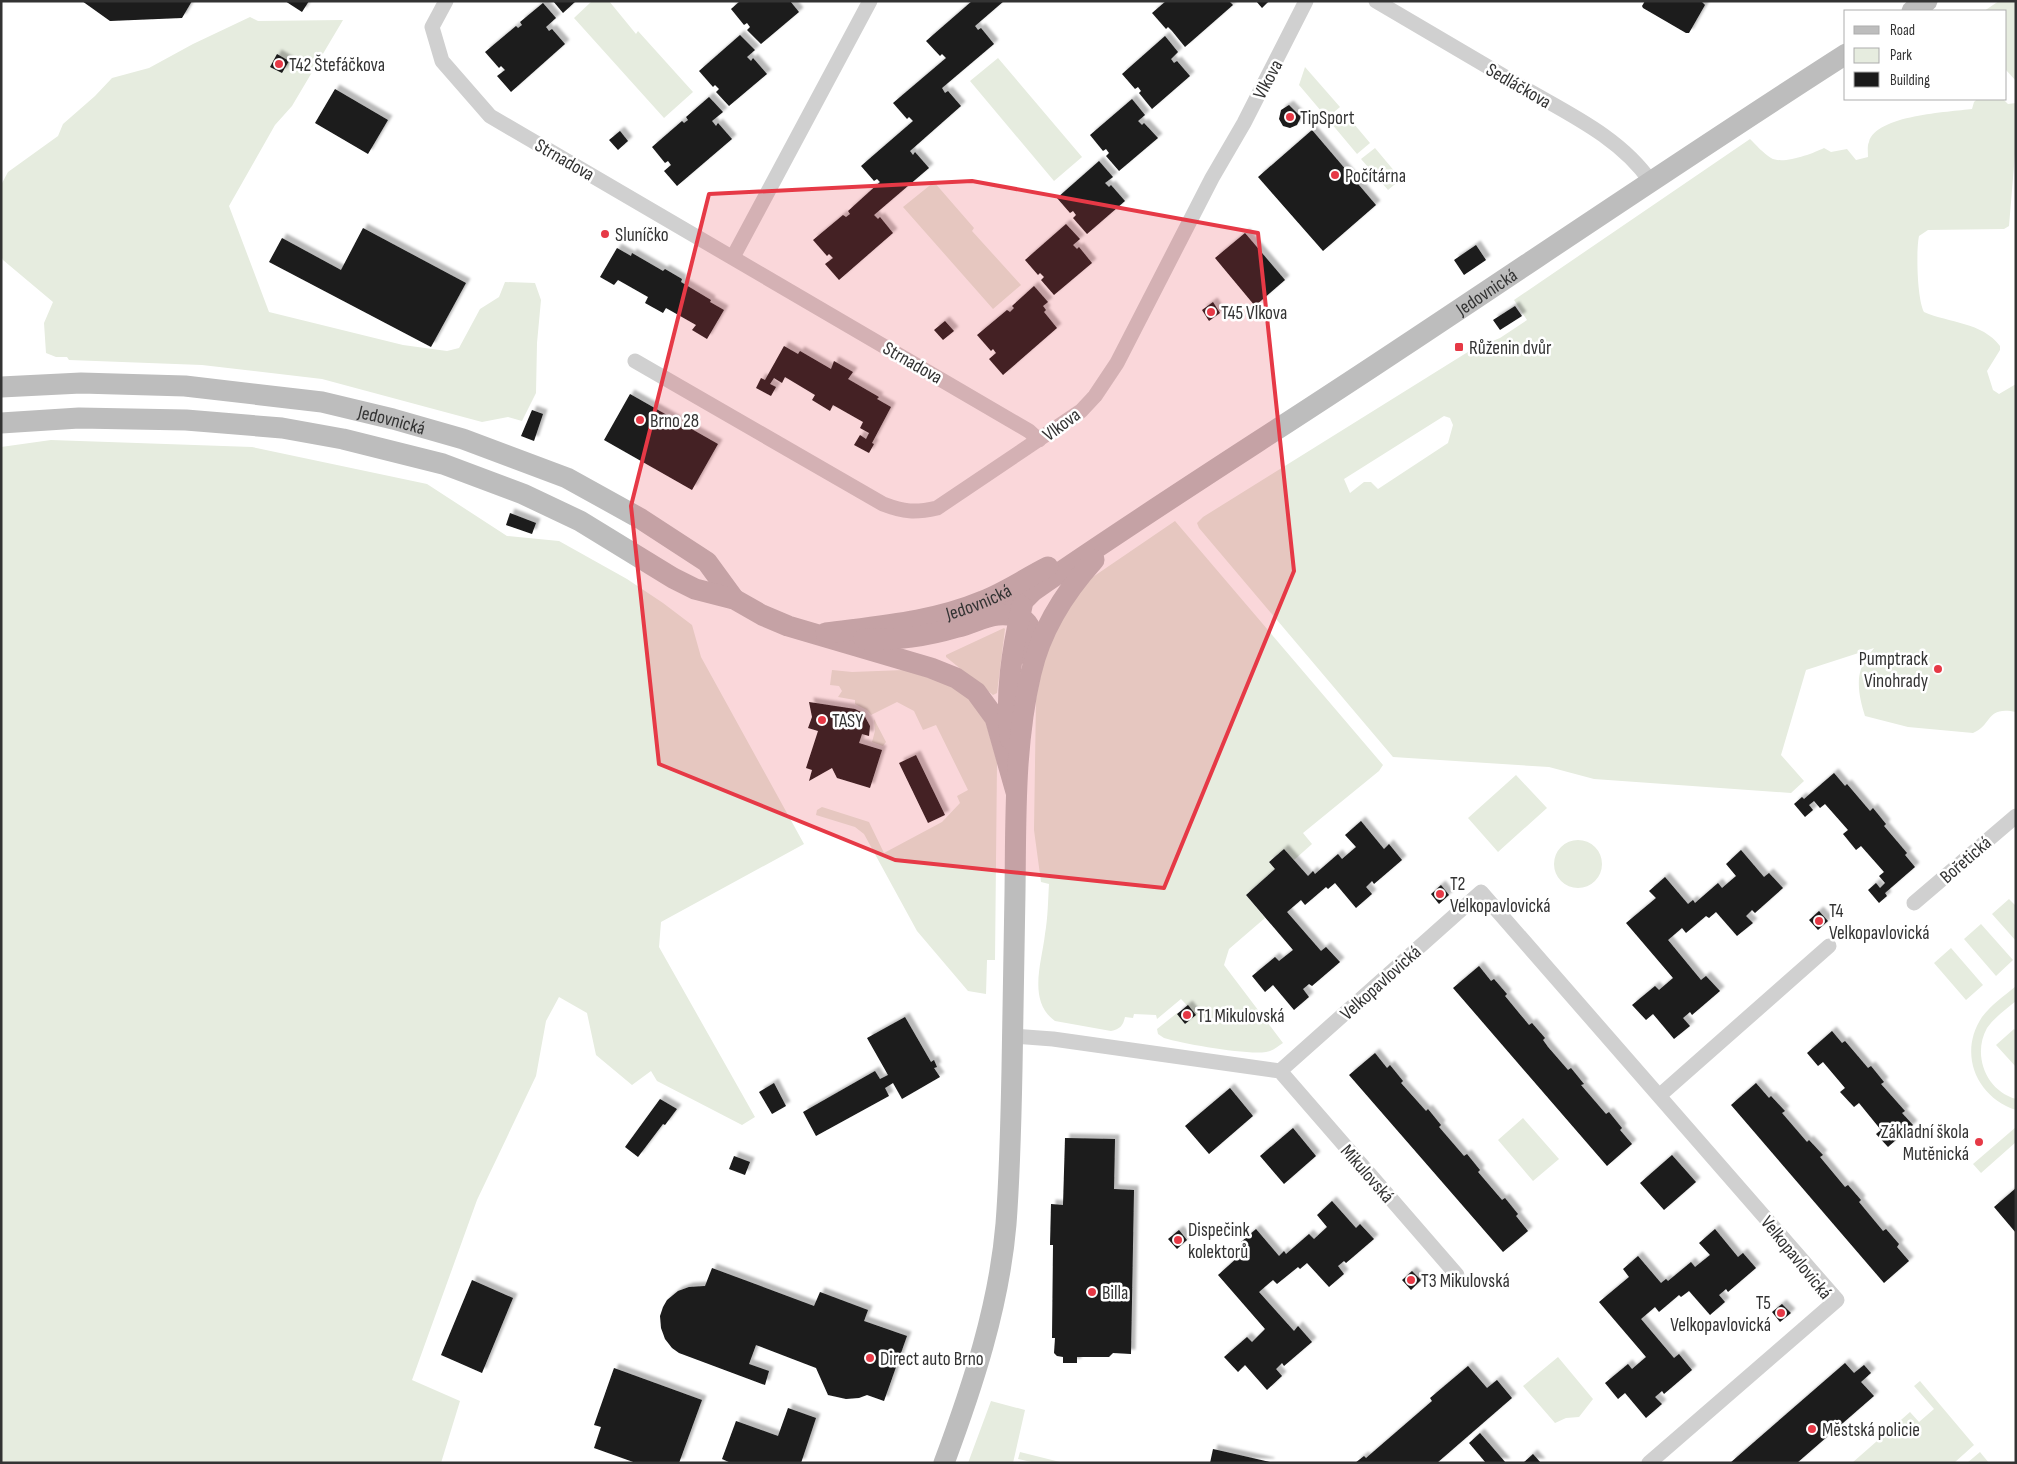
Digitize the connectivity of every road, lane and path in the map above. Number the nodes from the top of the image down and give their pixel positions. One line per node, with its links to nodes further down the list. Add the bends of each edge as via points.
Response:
1 (446, 1): 9 (street, Strnadova, via 432,27 442,61 490,116)
2 (870, 1): 9 (street)
3 (1306, 1): 13 (street, Vlkova, via 1117,363 1082,411)
4 (1376, 1): 8 (street, Sedláčkova, via 1613,142 1630,156)
5 (1927, 1): 6 (main road)
6 (1914, 10)
7 (1844, 55): 8 (main road, Jedovnická)
8 (1651, 182): 14 (main road, Jedovnická)
9 (732, 257): 13 (street, Strnadova, via 1029,430)
10 (635, 361): 13 (street, Vlkova, via 861,492 902,511 920,512 937,508)
11 (1, 388): 15 (main road, Jedovnická, via 81,383 185,386 322,402 463,438 567,478 641,519 707,562)
12 (1, 423): 15 (main road, Jedovnická, via 79,418 186,420 282,428 343,439 443,464 523,494 580,520 695,589)
13 (1039, 440)
14 (1127, 528): 16 (main road, Jedovnická, via 1036,591); 17 (main road, Jedovnická, via 965,608 921,620); 18 (main road, via 1076,579 1049,623)
15 (734, 599): 17 (main road, Jedovnická, via 762,615)
16 (1009, 616): 17 (main road, Jedovnická, via 896,640); 18 (main road, Jedovnická, via 1027,623 1032,632); 19 (main road, via 1012,656 1007,712)
17 (816, 634): 19 (main road, Jedovnická, via 931,668 956,678 976,692 995,718)
18 (1031, 671): 19 (main road)
19 (1016, 792): 23 (main road)
20 (2016, 816): 21 (street, Bořetická)
21 (1914, 903)
22 (1829, 946): 25 (street)
23 (1012, 1036): 24 (street); 27 (main road, via 1008,1189 999,1277 982,1350)
24 (1280, 1071): 25 (street, Velkopavlovická, via 1481,892); 26 (street, Mikulovská)
25 (1659, 1096): 28 (street, Velkopavlovická, via 1837,1300)
26 (1457, 1275)
27 (944, 1463)
28 (1649, 1463)

